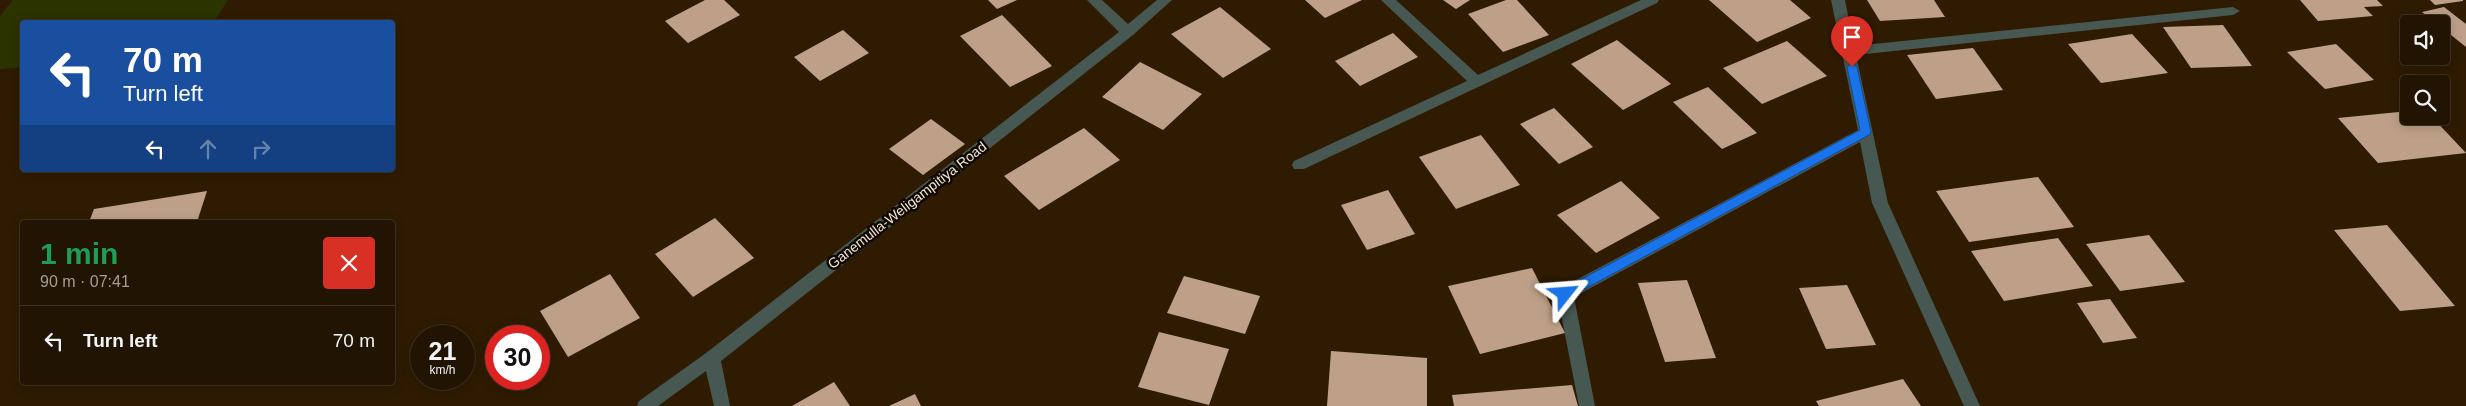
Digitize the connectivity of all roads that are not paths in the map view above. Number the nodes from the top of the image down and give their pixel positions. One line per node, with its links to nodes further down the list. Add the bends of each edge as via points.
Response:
1 (1094, 0): 7 (street)
2 (1165, 0): 7 (street, Ganemulla-Weligampitiya Road)
3 (1388, 0): 9 (street)
4 (1652, 0): 9 (street)
5 (1838, 0): 8 (street)
6 (2233, 11): 8 (street)
7 (1128, 32): 12 (street, Ganemulla-Weligampitiya Road)
8 (1849, 51): 10 (street)
9 (1477, 82): 11 (street)
10 (1866, 132): 15 (street, via 1565,294); 16 (street, via 1880,203)
11 (1299, 165)
12 (712, 358): 13 (street, Ganemulla-Weligampitiya Road); 14 (street)
13 (645, 406)
14 (722, 406)
15 (1587, 406)
16 (1972, 406)

